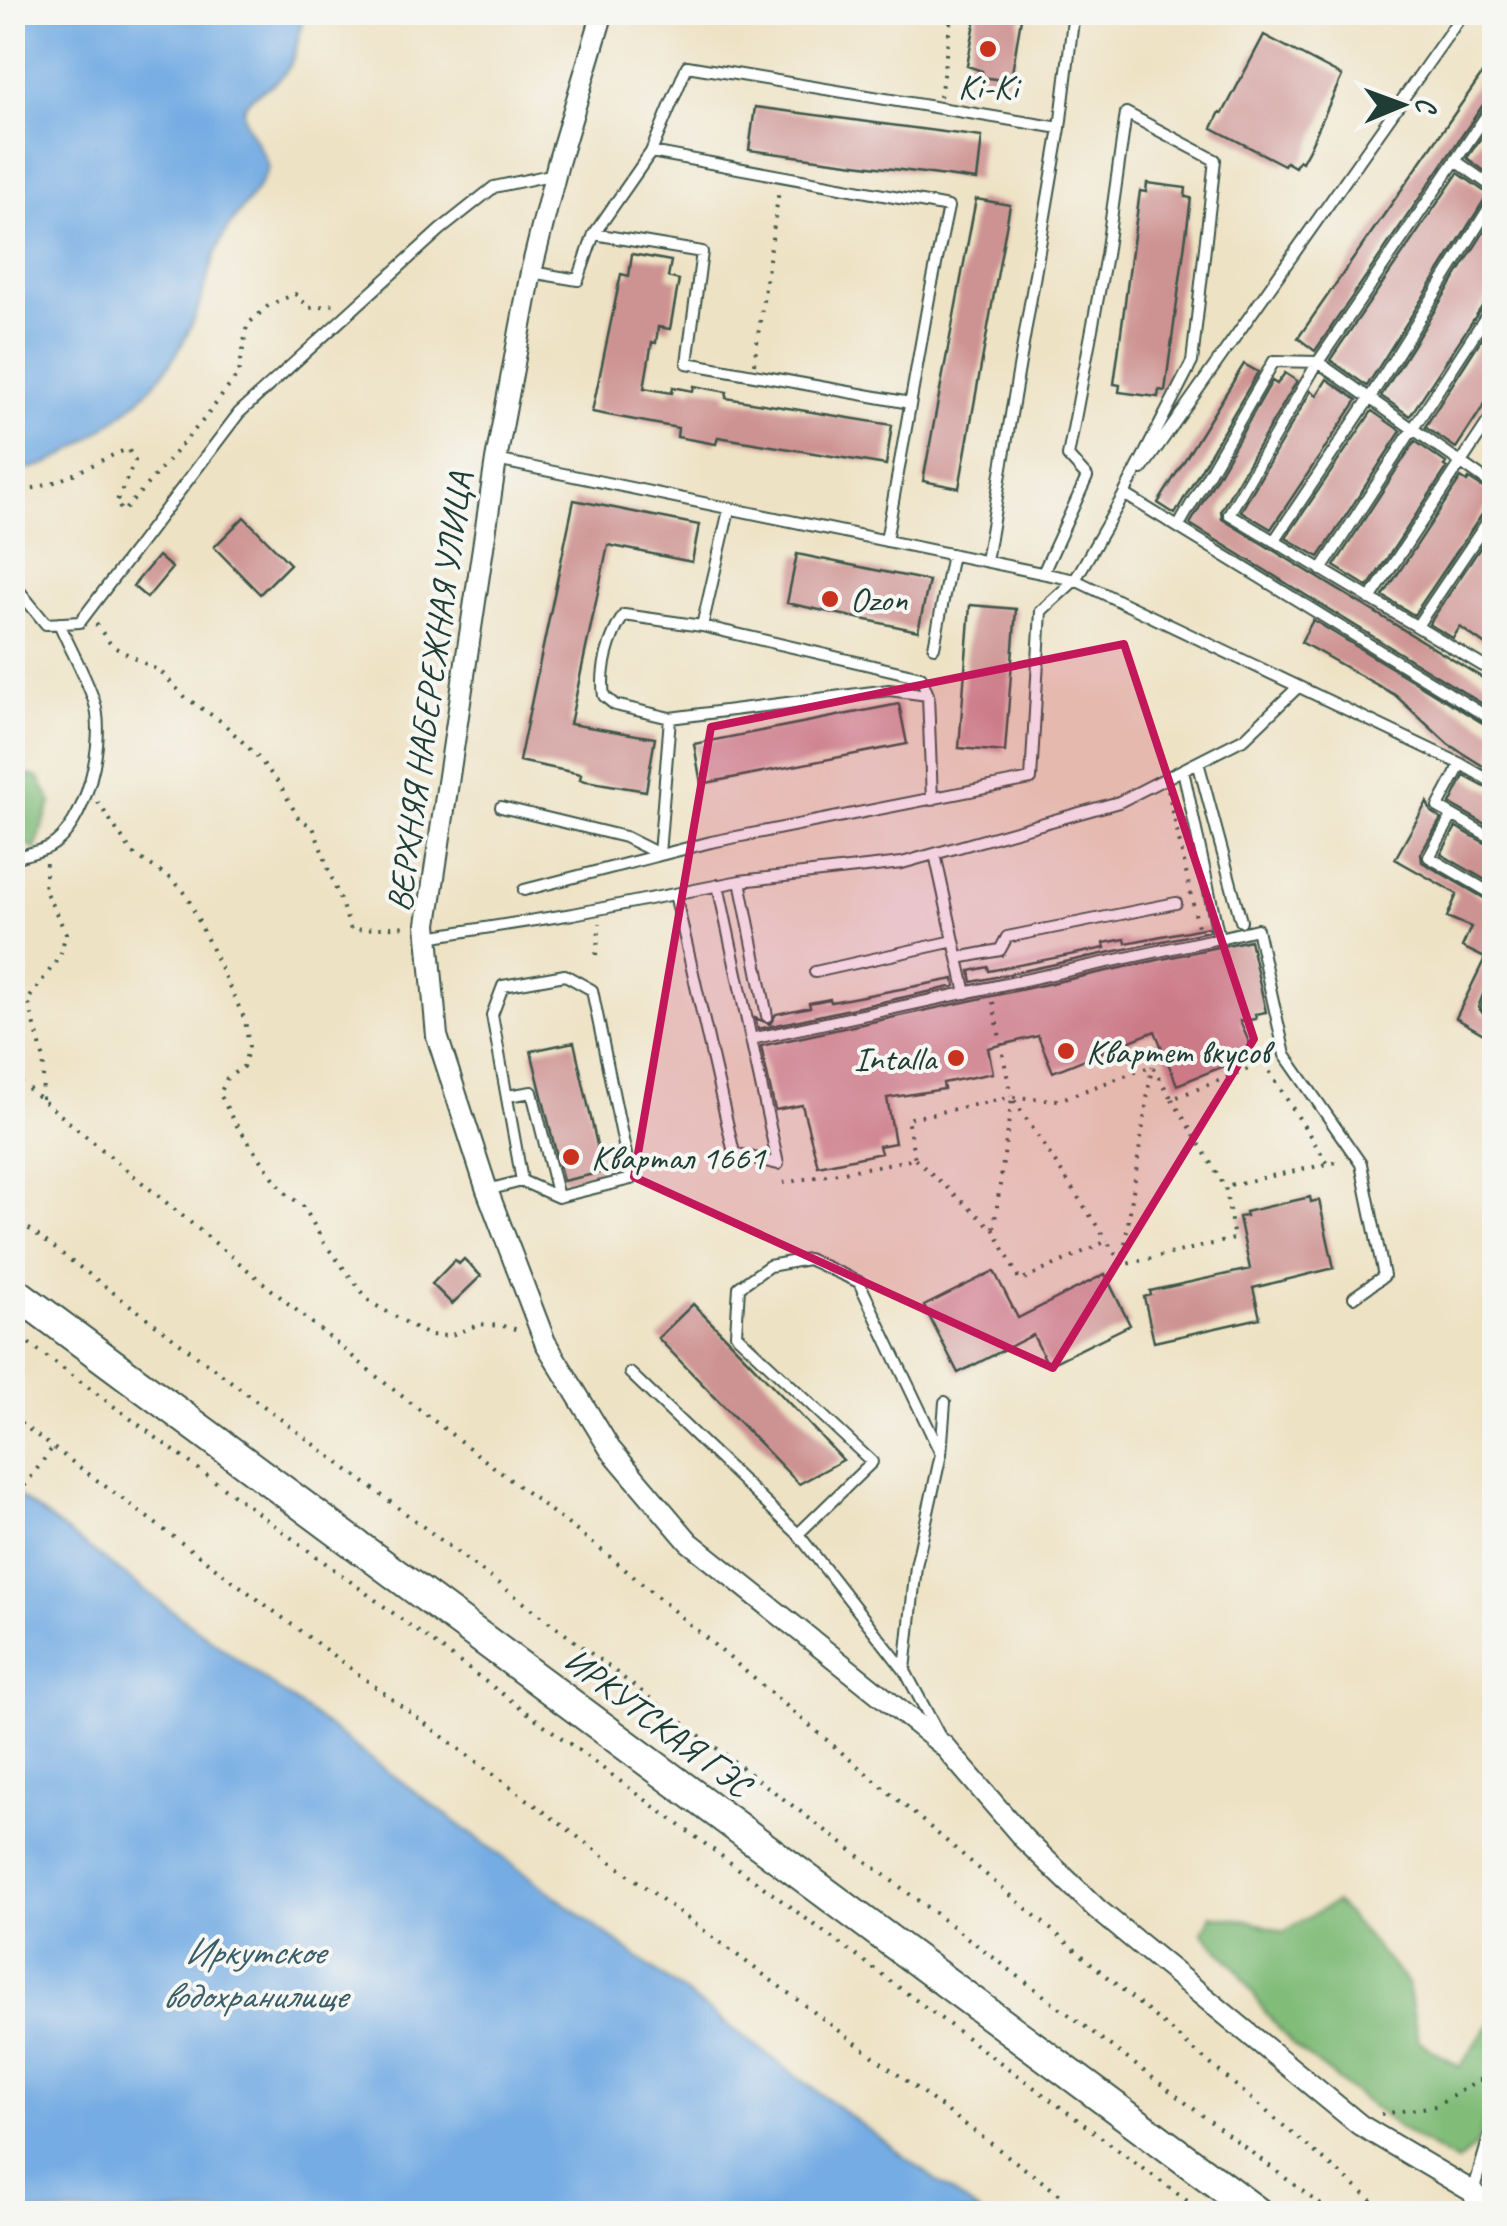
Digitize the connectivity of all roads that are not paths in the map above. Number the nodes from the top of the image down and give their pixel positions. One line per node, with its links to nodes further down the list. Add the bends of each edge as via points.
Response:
1 (603, 12): 8 (street, ВЕРХНЯЯ НАБЕРЕЖНАЯ УЛИЦА)
2 (1074, 12): 5 (lane)
3 (1463, 13): 22 (lane)
4 (1494, 104): 7 (lane)
5 (1060, 128): 6 (lane, via 688,66); 29 (lane)
6 (652, 152): 11 (lane); 16 (lane, via 948,207)
7 (1456, 161): 9 (lane); 14 (lane)
8 (556, 174): 12 (street, ВЕРХНЯЯ НАБЕРЕЖНАЯ УЛИЦА); 35 (lane, via 494,187 440,230 239,413 80,622)
9 (1494, 188)
10 (1494, 200): 15 (lane)
11 (594, 234): 12 (lane, via 578,280); 16 (lane, via 702,252 688,363)
12 (532, 272): 19 (street, ВЕРХНЯЯ НАБЕРЕЖНАЯ УЛИЦА)
13 (1494, 304): 18 (lane)
14 (1318, 362): 15 (lane); 25 (lane, via 1274,362); 27 (lane, via 1229,514)
15 (1369, 399): 18 (lane); 27 (lane)
16 (910, 403): 26 (lane)
17 (1494, 413): 20 (lane)
18 (1411, 429): 20 (lane); 30 (lane)
19 (496, 460): 23 (lane); 62 (street, ВЕРХНЯЯ НАБЕРЕЖНАЯ УЛИЦА)
20 (1460, 464): 21 (lane); 34 (lane)
21 (1494, 486)
22 (1124, 494): 25 (lane); 31 (lane, via 1192,362 1215,160 1126,113 1068,456 1086,476); 32 (lane)
23 (729, 510): 26 (lane); 36 (lane)
24 (1494, 512): 37 (lane)
25 (1178, 527): 43 (lane)
26 (886, 541): 28 (lane)
27 (1274, 542): 30 (lane)
28 (952, 554): 29 (lane); 38 (lane)
29 (986, 561): 31 (lane)
30 (1322, 570): 34 (lane)
31 (1044, 573): 32 (lane)
32 (1075, 580): 40 (lane); 48 (lane, via 1041,611 1032,779)
33 (12, 582): 35 (lane, via 46,624)
34 (1370, 598): 37 (lane)
35 (59, 623): 54 (lane, via 95,704 97,741 88,787 74,826 48,848)
36 (702, 626): 41 (lane, via 921,677); 42 (lane, via 624,615 614,630 604,696 615,705)
37 (1417, 626): 39 (lane)
38 (934, 647)
39 (1483, 666)
40 (1297, 688): 44 (lane, via 1245,738); 45 (lane)
41 (928, 694): 42 (lane, via 888,690); 48 (lane)
42 (670, 718): 52 (lane)
43 (1494, 722)
44 (1198, 762): 46 (lane); 61 (lane)
45 (1461, 764): 47 (lane); 50 (lane, via 1438,807)
46 (1183, 770): 53 (lane, via 1119,802); 63 (lane)
47 (1494, 783)
48 (932, 800): 52 (lane)
49 (501, 808): 52 (lane, via 625,837)
50 (1452, 816): 51 (lane); 59 (lane, via 1429,858)
51 (1494, 839)
52 (659, 854): 57 (lane)
53 (935, 854): 55 (lane, via 902,864); 64 (lane)
54 (12, 858)
55 (740, 881): 56 (lane); 70 (lane)
56 (718, 885): 58 (lane); 71 (lane)
57 (524, 890)
58 (675, 894): 62 (lane); 71 (lane, via 734,1153 778,1164)
59 (1494, 896)
60 (1176, 903): 65 (lane, via 1007,937 1000,950)
61 (1241, 921)
62 (427, 931): 74 (street, ВЕРХНЯЯ НАБЕРЕЖНАЯ УЛИЦА, via 437,1036)
63 (1220, 938): 68 (lane); 77 (lane, via 1257,929 1285,1055 1361,1164 1384,1276)
64 (954, 941): 65 (lane); 66 (lane)
65 (958, 958): 68 (lane)
66 (815, 972)
67 (1494, 991): 69 (lane)
68 (966, 993): 71 (lane)
69 (1487, 1008)
70 (767, 1016)
71 (751, 1040)
72 (507, 1096): 73 (lane); 75 (lane, via 532,1092); 75 (lane, via 492,1015 503,986 565,975 592,990 630,1180)
73 (522, 1181): 74 (lane); 75 (lane)
74 (487, 1190): 83 (street, ВЕРХНЯЯ НАБЕРЕЖНАЯ УЛИЦА, via 545,1342 610,1449 689,1542)
75 (558, 1197)
76 (12, 1290): 86 (main road, ИРКУТСКАЯ ГЭС)
77 (1354, 1297)
78 (630, 1373): 81 (lane)
79 (945, 1402): 80 (lane)
80 (941, 1454): 81 (lane, via 859,1282 808,1259 770,1266 739,1288 736,1334 872,1462); 82 (lane, via 916,1566)
81 (798, 1534): 82 (lane)
82 (905, 1671): 83 (lane)
83 (944, 1746): 85 (street, ВЕРХНЯЯ НАБЕРЕЖНАЯ УЛИЦА, via 1024,1839 1097,1908 1360,2125)
84 (1494, 2120): 85 (lane)
85 (1484, 2194): 87 (street)
86 (1260, 2214)
87 (1481, 2214)

